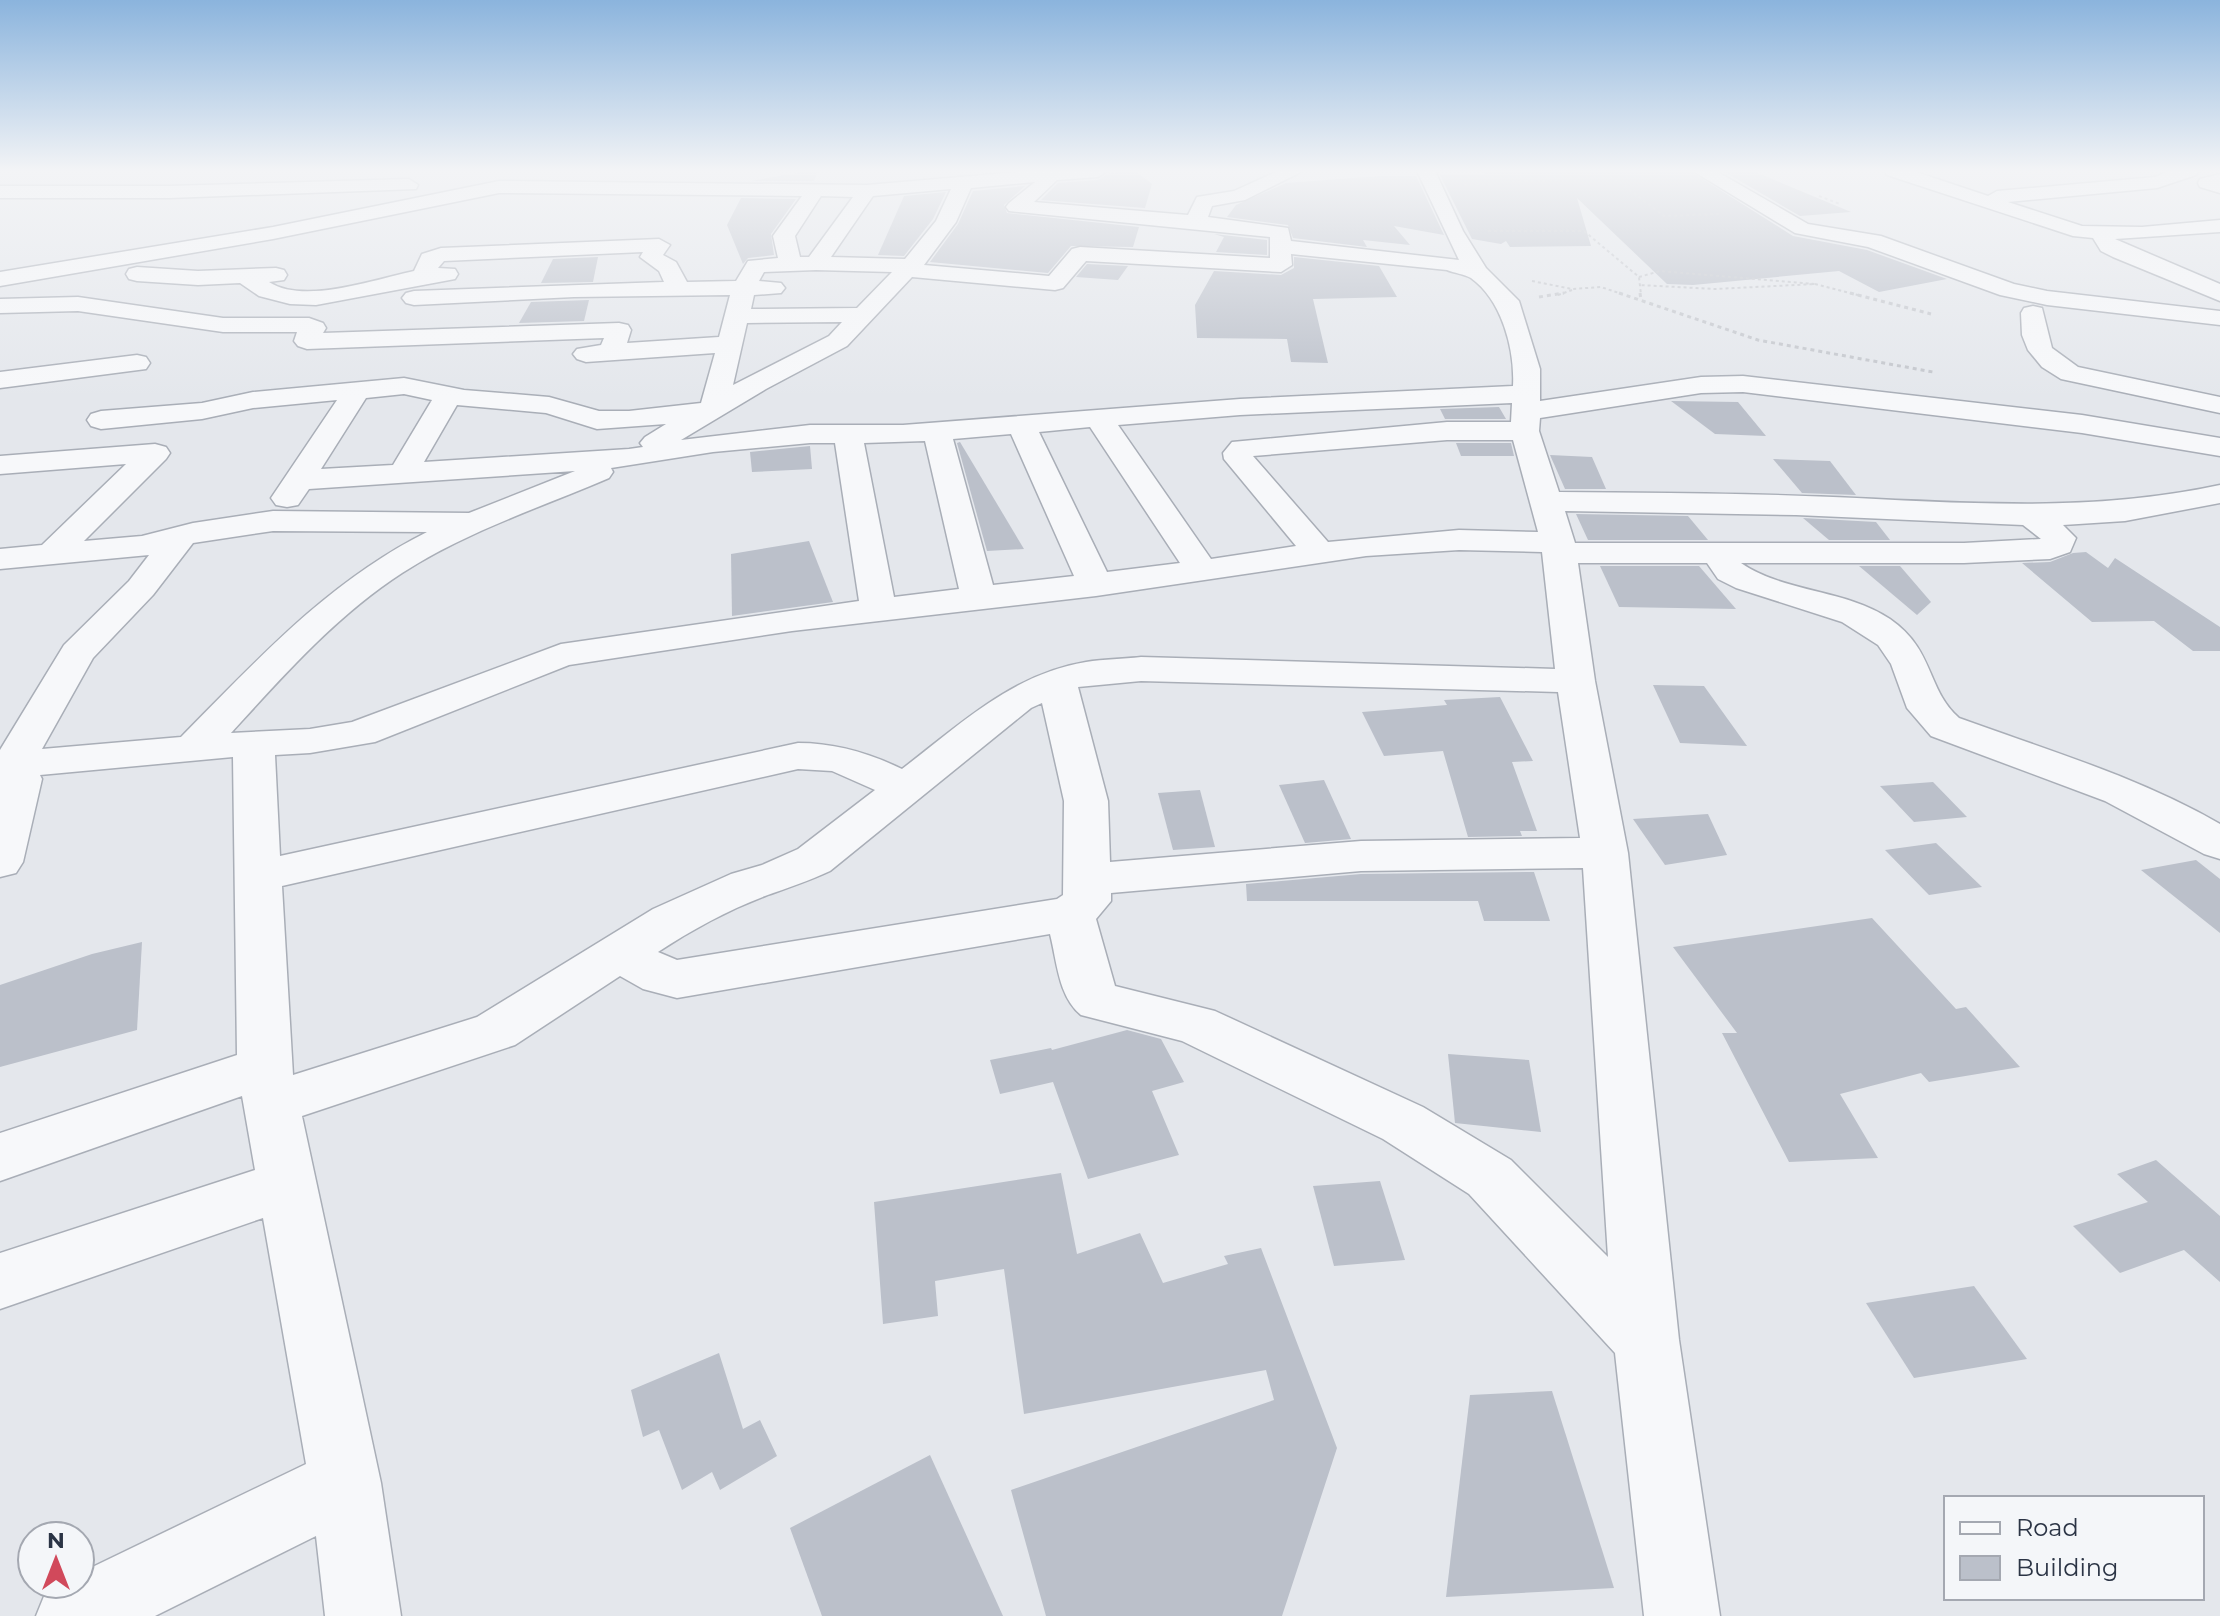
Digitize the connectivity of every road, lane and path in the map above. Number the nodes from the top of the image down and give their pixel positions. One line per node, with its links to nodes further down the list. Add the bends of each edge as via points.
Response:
1 (190, 246): 16 (street)
2 (300, 246): 25 (street)
3 (786, 246): 14 (street)
4 (828, 246): 15 (street)
5 (925, 246): 22 (street)
6 (1280, 246): 22 (street, via 1281,265 1080,254 1055,283)
7 (1284, 246): 20 (street, via 1448,264)
8 (1462, 246): 20 (street)
9 (1602, 246): 24 (path)
10 (1888, 246): 38 (street)
11 (2066, 246): 13 (street)
12 (2110, 246): 19 (street, via 2155,264)
13 (2080, 251)
14 (790, 263): 15 (street); 36 (street, via 756,266)
15 (816, 263): 22 (street)
16 (75, 267): 25 (street); 28 (street)
17 (353, 270): 18 (street)
18 (427, 270): 23 (street, via 341,294 289,298 266,293); 26 (street); 44 (street)
19 (2198, 270): 27 (street); 34 (street)
20 (1477, 272): 35 (path, via 1572,289 1601,287); 57 (street, via 1507,301 1527,369)
21 (292, 274): 23 (street)
22 (901, 275): 33 (street); 42 (street)
23 (246, 277): 25 (street)
24 (1639, 277): 30 (path, via 1660,271); 31 (path)
25 (198, 278)
26 (673, 278): 36 (street); 44 (street)
27 (2220, 278)
28 (0, 279)
29 (2124, 281): 39 (street, via 2149,295)
30 (1815, 284): 31 (path, via 1715,289); 41 (path)
31 (1639, 285): 35 (path)
32 (792, 288): 36 (street)
33 (856, 288)
34 (2220, 294)
35 (1641, 300): 51 (path, via 1758,340)
36 (741, 302): 42 (street); 44 (street, via 624,303); 47 (street)
37 (10, 306): 40 (street, via 91,305); 45 (street)
38 (2040, 306): 39 (street); 46 (street); 55 (street, via 2034,341 2052,363 2070,373)
39 (2133, 309): 43 (street)
40 (152, 314): 44 (street, via 223,325 309,325 314,328 307,341); 45 (street)
41 (1931, 314)
42 (862, 315): 56 (street, via 824,350)
43 (2220, 318)
44 (405, 321): 48 (street, via 619,330); 52 (street)
45 (0, 326)
46 (2220, 340)
47 (730, 344): 48 (street); 56 (street)
48 (612, 352): 49 (street)
49 (533, 358)
50 (424, 366): 52 (street)
51 (1937, 373)
52 (379, 381): 54 (street); 59 (street, via 202,411); 69 (street)
53 (3, 382): 59 (street, via 137,363)
54 (449, 394): 56 (street, via 549,405 597,420); 68 (street)
55 (2220, 405)
56 (713, 410): 65 (street)
57 (1526, 412): 58 (street, via 1240,407); 63 (street, via 1701,385 1743,384 2082,424); 75 (street); 77 (street, via 1447,431 1242,448 1239,459)
58 (1099, 419): 60 (street); 80 (street)
59 (101, 420): 64 (street)
60 (1021, 425): 61 (street); 81 (street)
61 (937, 432): 62 (street); 83 (street)
62 (848, 433): 65 (street, via 749,439); 84 (street)
63 (2220, 447)
64 (74, 458): 66 (street); 79 (street, via 155,453)
65 (629, 458): 68 (street); 74 (street)
66 (38, 460): 67 (street); 71 (street)
67 (0, 465)
68 (402, 475): 69 (street)
69 (299, 480): 73 (street)
70 (2220, 494): 72 (street, via 2118,513)
71 (0, 498)
72 (2031, 515): 75 (street, via 1796,506); 78 (street, via 2059,538 2058,545 1964,553)
73 (273, 521): 74 (street); 76 (street)
74 (476, 522): 88 (street, via 391,565 326,614)
75 (1554, 532): 77 (street); 78 (street); 86 (street)
76 (181, 536): 79 (street, via 143,546); 89 (street, via 141,588 77,653)
77 (1319, 552): 80 (street)
78 (1717, 553): 91 (street, via 1730,572 1748,581 1876,623 1903,652 1917,695 1945,727 2176,816)
79 (27, 557): 82 (street)
80 (1202, 571): 81 (street)
81 (1096, 585): 83 (street)
82 (0, 591)
83 (979, 598): 84 (street)
84 (878, 610): 87 (street, via 561,655 361,733)
85 (1057, 681): 86 (street, via 1141,669); 90 (street, via 1017,700); 95 (street, via 1086,801)
86 (1576, 681): 92 (street)
87 (254, 743): 88 (street); 94 (street)
88 (193, 749): 89 (street)
89 (17, 773): 93 (street)
90 (905, 788): 94 (street, via 857,764 826,755 798,756); 96 (street, via 814,860 705,904)
91 (2220, 844)
92 (1605, 853): 95 (street, via 1361,856); 101 (street)
93 (0, 862)
94 (259, 876): 97 (street)
95 (1080, 897): 96 (street, via 677,979); 101 (street, via 1090,994 1099,1001 1196,1025 1403,1123 1465,1161 1490,1177)
96 (619, 953): 97 (street, via 496,1031)
97 (267, 1086): 98 (street); 99 (street)
98 (0, 1157)
99 (287, 1185): 100 (street); 102 (street)
100 (0, 1281)
101 (1646, 1340): 105 (street)
102 (345, 1483): 103 (street); 104 (street)
103 (74, 1616)
104 (363, 1616)
105 (1682, 1616)

